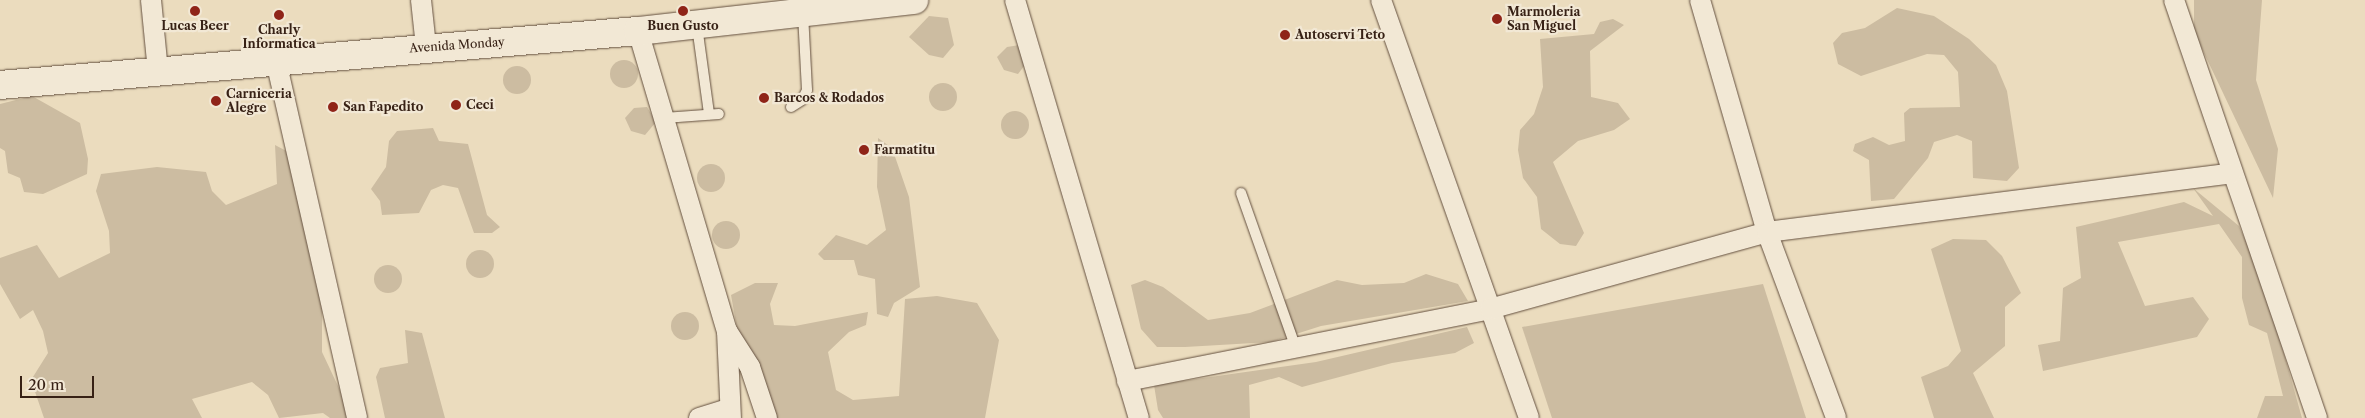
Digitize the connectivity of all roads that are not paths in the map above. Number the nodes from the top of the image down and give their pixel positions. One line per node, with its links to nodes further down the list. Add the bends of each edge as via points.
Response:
1 (151, 0): 13 (street)
2 (421, 0): 11 (street)
3 (914, 0): 8 (main road, Avenida Monday)
4 (1016, 0): 23 (street)
5 (1381, 0): 20 (street)
6 (1700, 0): 19 (street)
7 (2174, 0): 17 (street)
8 (803, 12): 9 (main road, Avenida Monday); 15 (lane, via 807,90 802,100)
9 (696, 24): 10 (main road, Avenida Monday); 16 (lane, via 714,114)
10 (638, 31): 11 (main road, Avenida Monday); 16 (street)
11 (426, 47): 12 (main road, Avenida Monday)
12 (276, 61): 13 (main road, Avenida Monday); 25 (street)
13 (158, 70): 14 (main road, Avenida Monday)
14 (0, 85)
15 (791, 108)
16 (664, 118): 21 (street)
17 (2231, 173): 19 (street); 31 (street)
18 (1241, 193): 22 (lane)
19 (1767, 232): 20 (street); 30 (street)
20 (1490, 309): 22 (street); 29 (street)
21 (727, 331): 24 (street); 27 (street, via 750,367)
22 (1296, 348): 23 (street)
23 (1127, 381): 28 (street)
24 (730, 414): 26 (street)
25 (357, 418)
26 (698, 418)
27 (767, 418)
28 (1139, 418)
29 (1529, 418)
30 (1836, 418)
31 (2317, 418)

